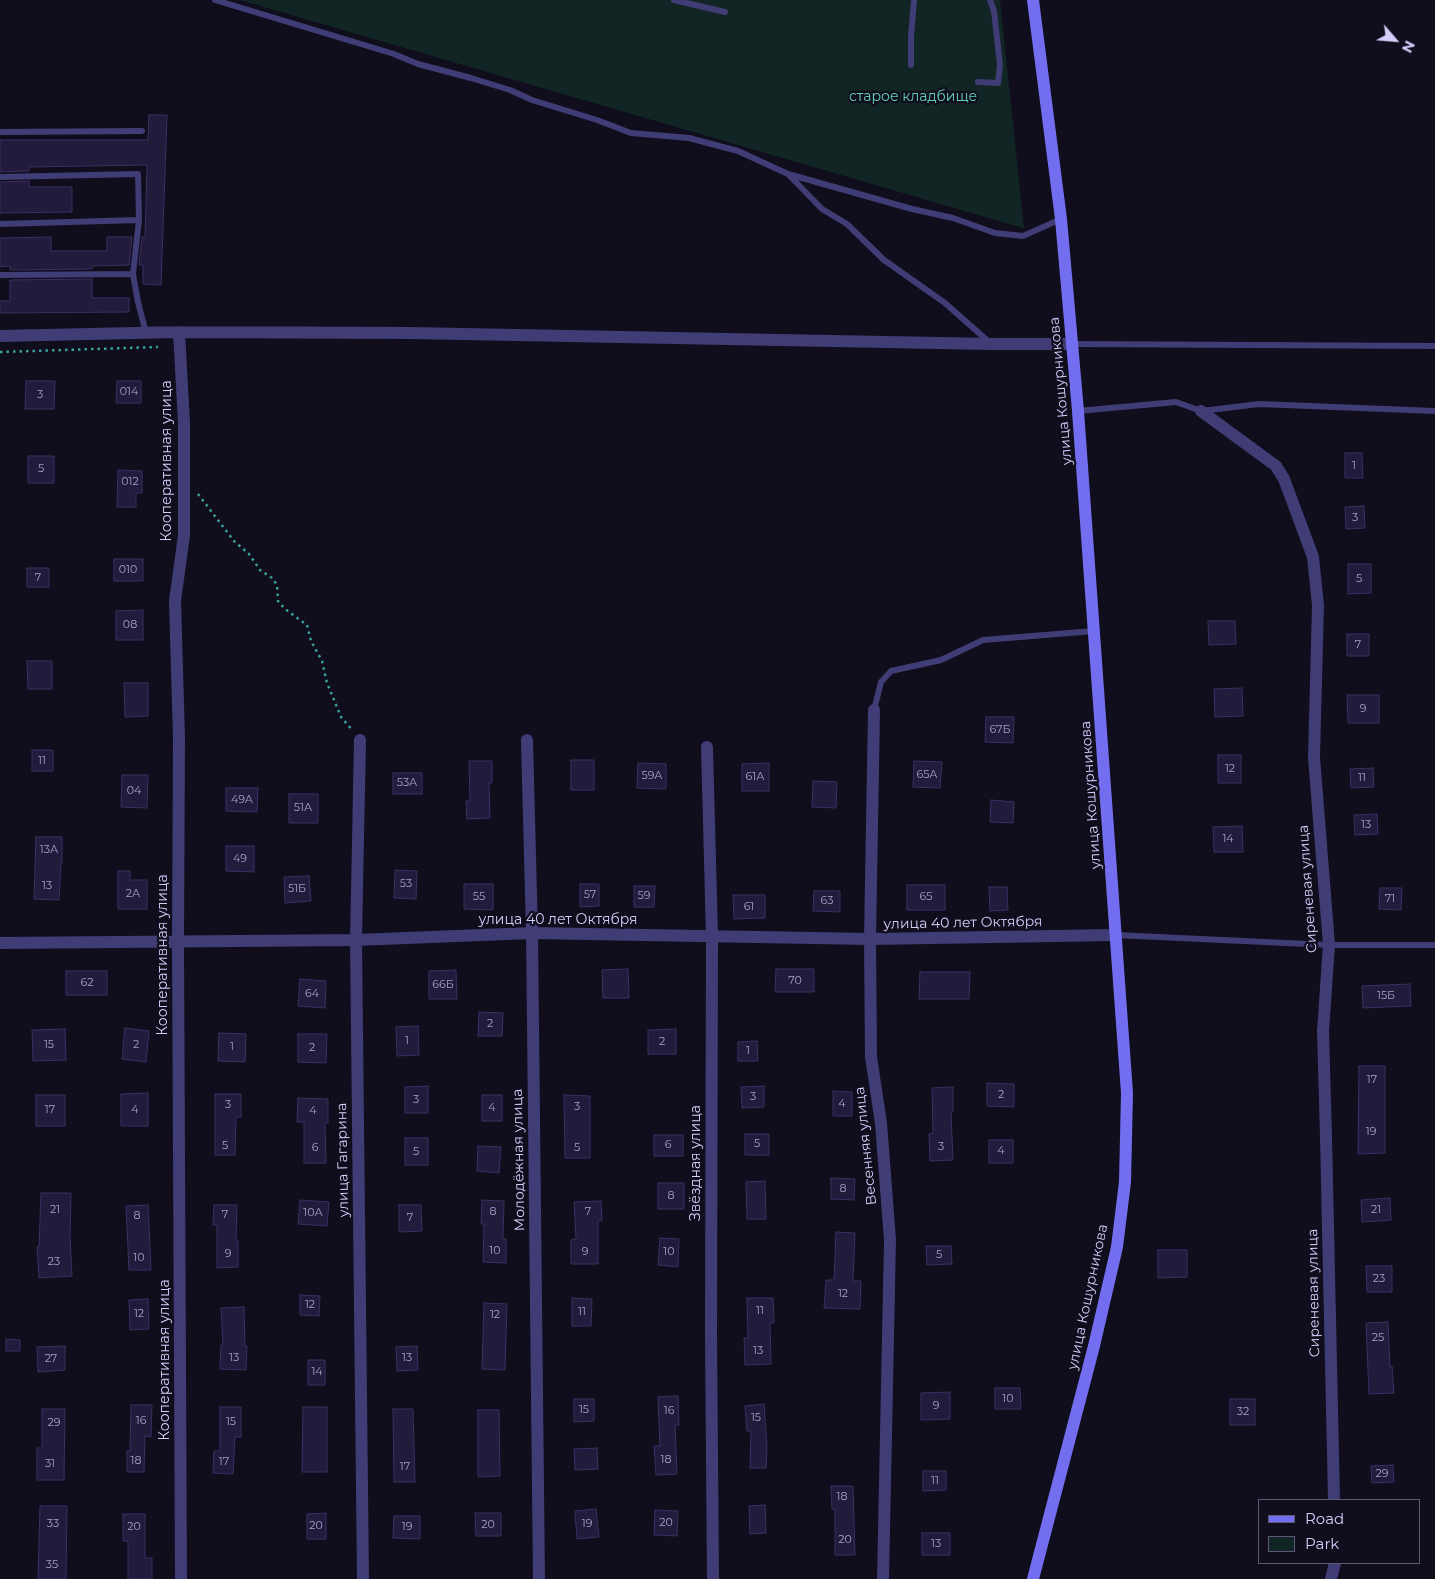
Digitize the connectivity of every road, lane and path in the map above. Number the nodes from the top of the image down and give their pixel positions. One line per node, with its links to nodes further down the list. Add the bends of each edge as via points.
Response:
1 (215, 0): 11 (lane, via 510,90 632,133 689,138 738,151)
2 (674, 0): 6 (lane)
3 (914, 0): 7 (lane)
4 (990, 0): 8 (lane, via 1000,65 998,83)
5 (1033, 0): 13 (main road, улица Кошурникова)
6 (725, 12)
7 (912, 65)
8 (978, 82)
9 (142, 131): 10 (lane)
10 (0, 132)
11 (788, 174): 13 (lane, via 953,218 995,233 1023,236); 21 (lane, via 822,209 847,224 884,260 945,303)
12 (0, 177): 14 (lane, via 138,174)
13 (1061, 219): 22 (main road, улица Кошурникова)
14 (139, 220): 15 (lane); 16 (lane)
15 (0, 224)
16 (133, 274): 17 (lane); 19 (lane)
17 (0, 275)
18 (180, 332): 19 (street); 21 (street); 24 (street, Кооперативная улица)
19 (146, 333): 20 (street)
20 (0, 336)
21 (991, 344): 22 (street)
22 (1072, 344): 23 (lane); 26 (main road, улица Кошурникова)
23 (1435, 346)
24 (181, 347): 25 (path); 29 (street, Кооперативная улица)
25 (0, 352)
26 (1078, 410): 27 (lane, via 1176,402); 30 (main road, улица Кошурникова)
27 (1201, 411): 28 (lane, via 1259,404); 42 (street, Сиреневая улица, via 1276,466 1284,479 1313,557 1318,605 1314,757)
28 (1435, 411)
29 (184, 474): 32 (path, via 234,541 260,570 272,578 277,585 278,601 307,625 342,716); 40 (street, Кооперативная улица, via 184,535 174,601 179,738)
30 (1094, 631): 31 (lane, via 983,640 941,660 891,671 881,682); 36 (main road, улица Кошурникова)
31 (874, 710): 38 (street, Весенняя улица)
32 (360, 740): 39 (street, улица Гагарина)
33 (527, 740): 35 (street, Молодёжная улица)
34 (707, 747): 37 (street, Звёздная улица)
35 (532, 933): 37 (street, улица 40 лет Октября); 39 (street, улица 40 лет Октября); 48 (street, Молодёжная улица)
36 (1116, 935): 38 (street, улица 40 лет Октября); 42 (lane); 51 (main road, улица Кошурникова, via 1127,1093 1125,1182 1117,1247)
37 (712, 936): 38 (street, улица 40 лет Октября); 49 (street, Звёздная улица)
38 (870, 939): 50 (street, Весенняя улица, via 871,1057 881,1123 890,1240)
39 (356, 940): 40 (street, улица 40 лет Октября); 47 (street, улица Гагарина)
40 (178, 942): 41 (street, улица 40 лет Октября); 46 (street, Кооперативная улица)
41 (0, 943)
42 (1329, 945): 43 (lane); 44 (street, Сиреневая улица, via 1323,1031)
43 (1435, 945)
44 (1334, 1499)
45 (1335, 1564): 52 (street)
46 (180, 1579)
47 (363, 1579)
48 (538, 1579)
49 (713, 1579)
50 (883, 1579)
51 (1034, 1579)
52 (1331, 1579)

